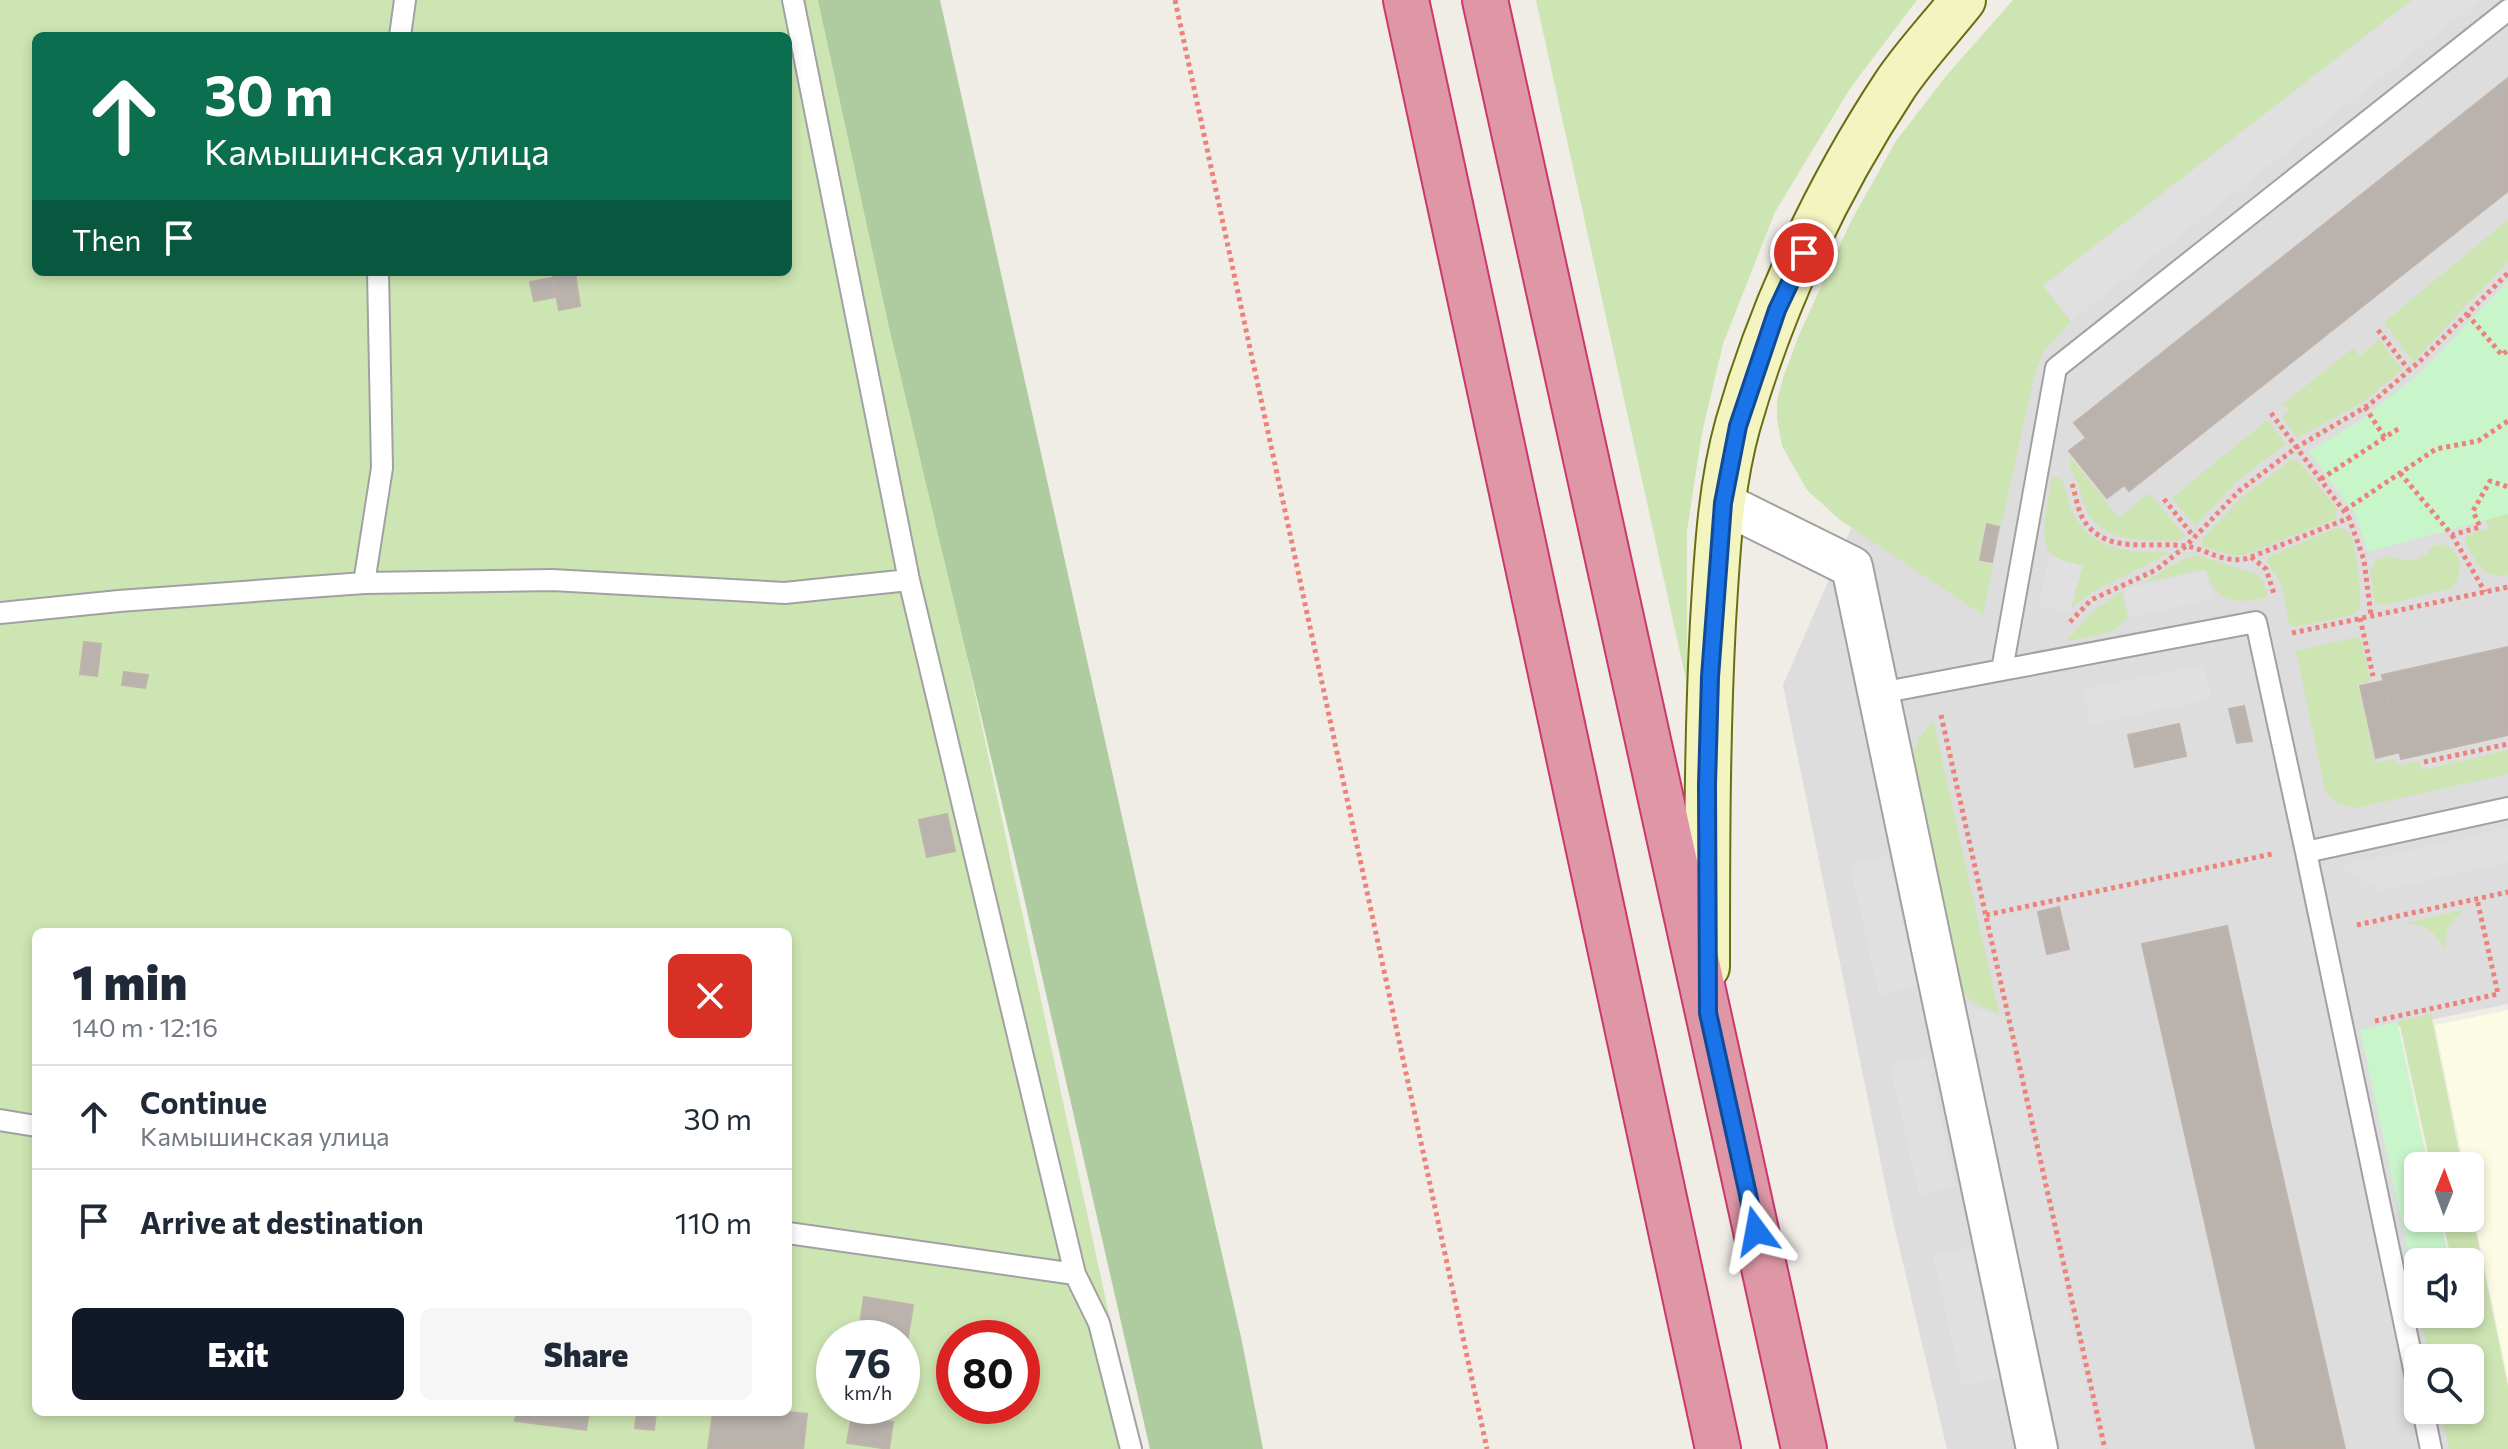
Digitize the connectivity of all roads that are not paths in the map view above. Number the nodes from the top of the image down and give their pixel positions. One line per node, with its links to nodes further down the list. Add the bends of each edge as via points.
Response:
1 (405, 0): 7 (lane)
2 (793, 0): 10 (lane)
3 (1406, 0): 25 (highway)
4 (1485, 0): 17 (highway)
5 (1963, 0): 9 (street, via 1896,83 1830,195 1777,310 1738,426)
6 (2508, 10): 13 (lane, via 2056,368)
7 (401, 32)
8 (378, 276): 11 (lane, via 382,468)
9 (1723, 503): 14 (street, via 1852,567); 17 (street, via 1710,677)
10 (909, 580): 11 (lane, via 785,593 552,580); 21 (lane)
11 (364, 583): 12 (lane)
12 (0, 613)
13 (2002, 670): 14 (lane); 16 (lane, via 2256,622)
14 (1880, 693): 27 (street)
15 (2508, 808): 16 (lane)
16 (2306, 852): 22 (lane)
17 (1708, 1013): 26 (highway)
18 (0, 1120): 19 (lane)
19 (32, 1125)
20 (792, 1234): 21 (lane)
21 (1075, 1274): 24 (lane, via 1099,1323)
22 (2409, 1344)
23 (2426, 1424): 28 (lane)
24 (1131, 1449)
25 (1718, 1449)
26 (1804, 1449)
27 (2037, 1449)
28 (2431, 1449)

